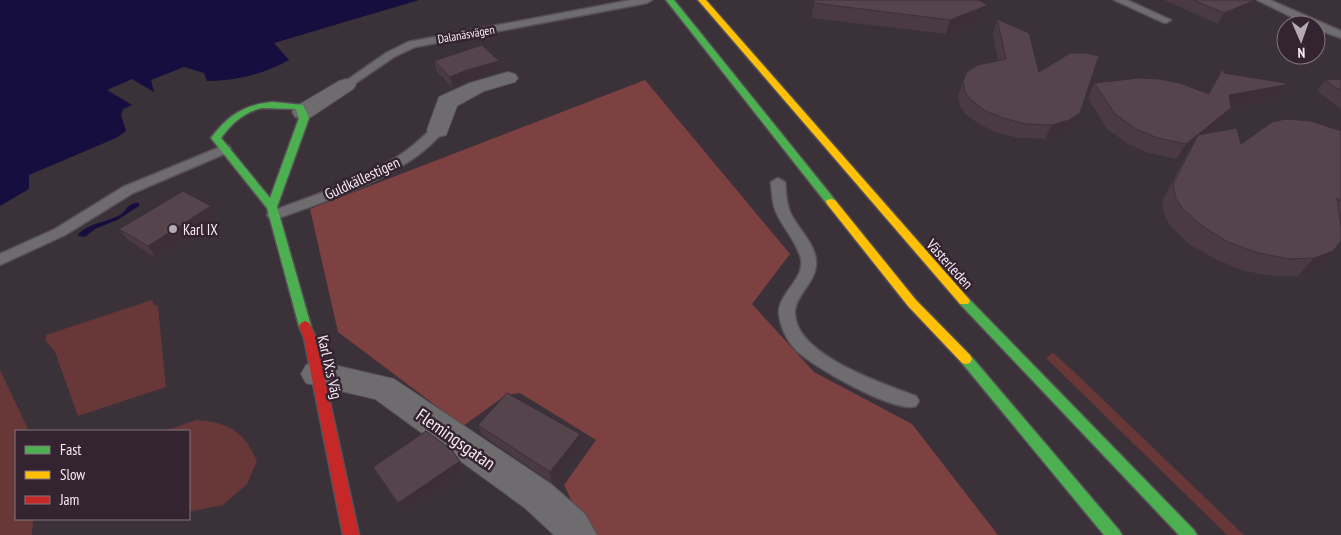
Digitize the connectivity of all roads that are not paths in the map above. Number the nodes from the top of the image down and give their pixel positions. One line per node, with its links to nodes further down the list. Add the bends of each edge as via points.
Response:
1 (647, 0): 11 (lane, Dalanäsvägen, via 412,44 390,54)
2 (670, 0): 22 (main road, via 912,303 966,360)
3 (702, 0): 23 (main road, Västerleden, via 953,290)
4 (1119, 0): 7 (lane)
5 (1262, 0): 6 (lane)
6 (1294, 15)
7 (1166, 20)
8 (1326, 29): 9 (lane)
9 (1341, 35)
10 (508, 78): 13 (street, Guldkällestigen, via 477,87 447,102)
11 (346, 85): 12 (street, Dalanäsvägen)
12 (303, 112): 14 (main road, Karl IX:s Väg, via 300,107 281,104 258,105 237,112 216,138); 16 (main road, via 304,118)
13 (438, 130): 16 (lane, Guldkällestigen, via 388,168 348,187)
14 (225, 149): 16 (main road, Karl IX:s Väg); 17 (lane, via 128,190 60,232)
15 (778, 182): 19 (lane, via 782,209 808,263 787,314 794,334 827,365 855,381)
16 (273, 211): 18 (main road, Karl IX:s Väg, via 310,338)
17 (0, 260)
18 (317, 374): 20 (main road, Karl IX:s Väg); 21 (street, Flemingsgatan, via 382,388 538,496)
19 (910, 401)
20 (351, 535)
21 (578, 535)
22 (1114, 535)
23 (1189, 535)

